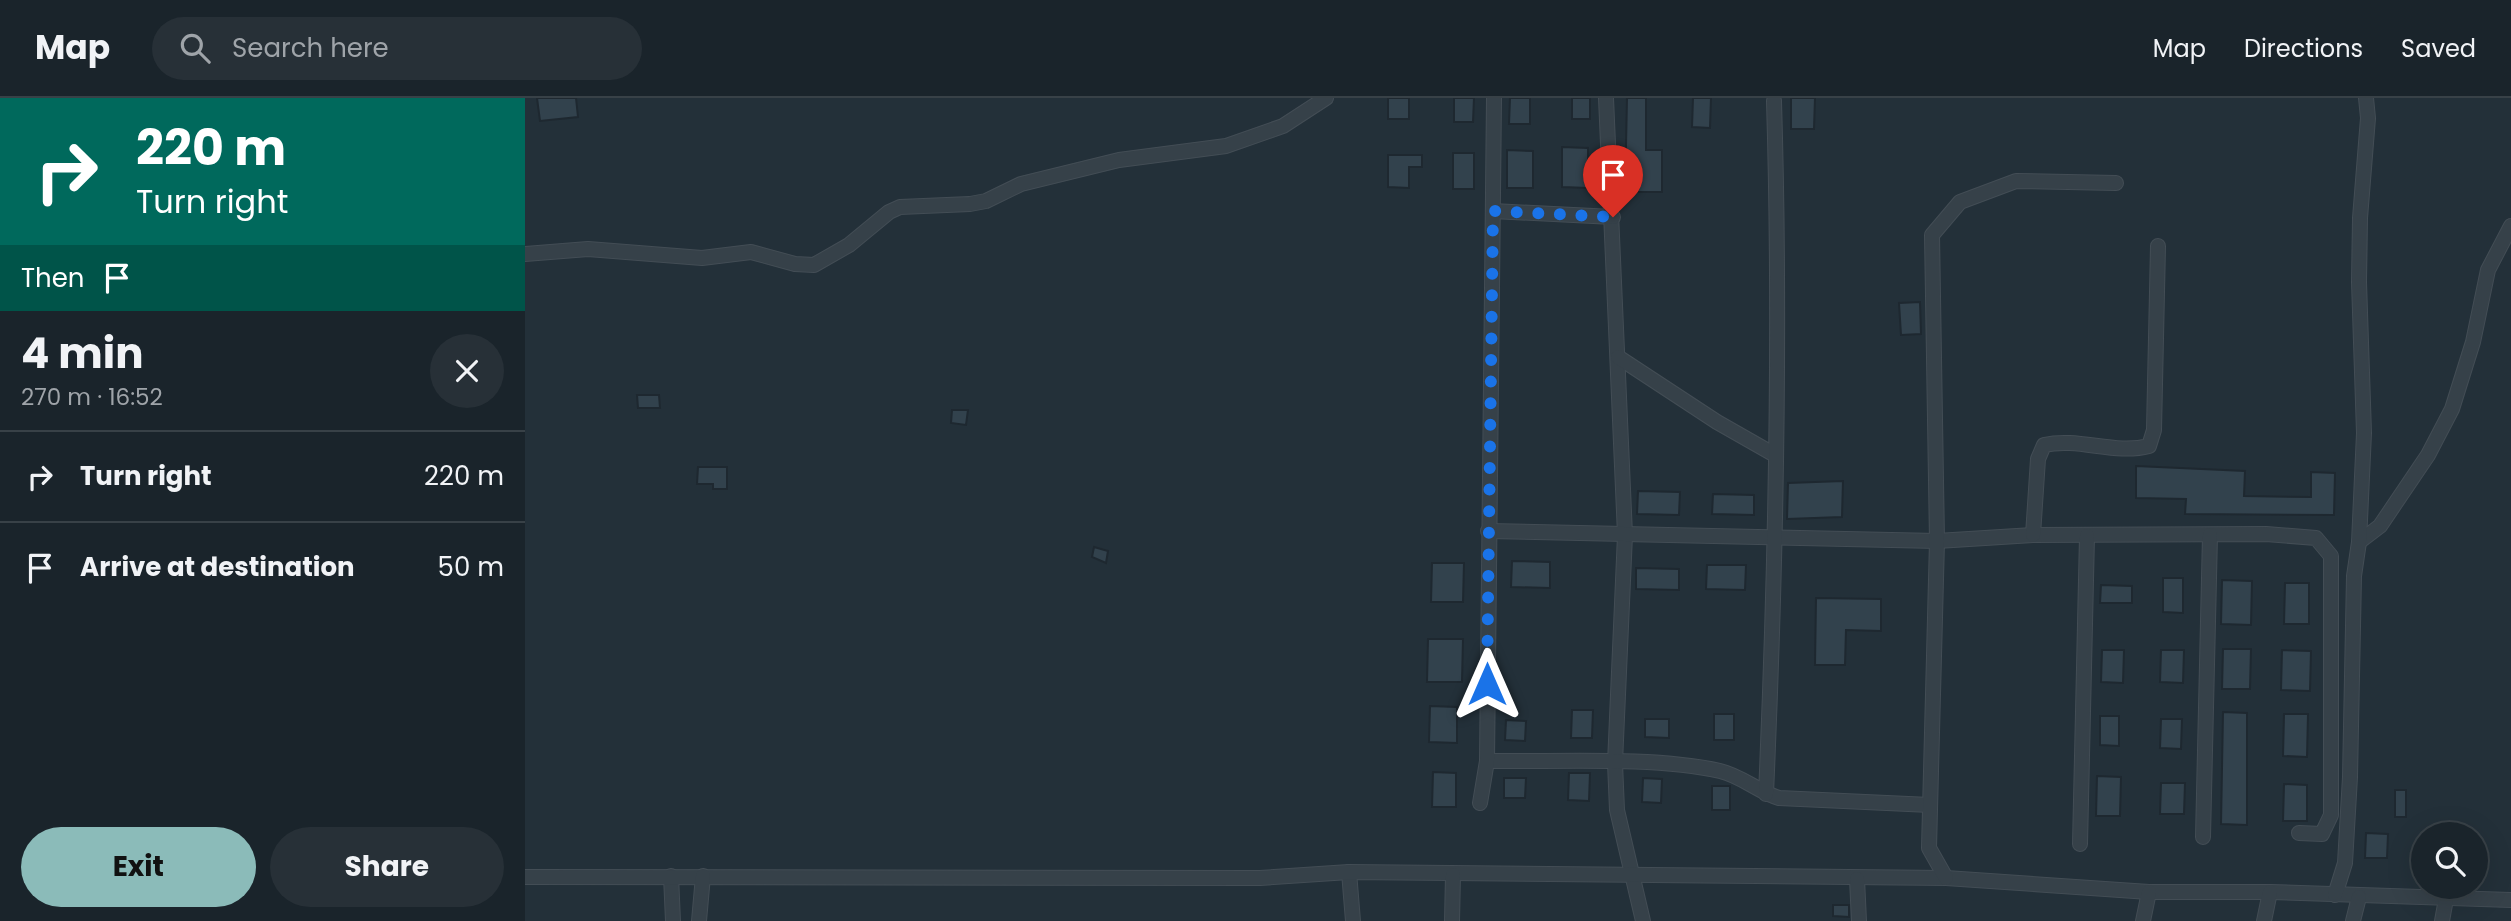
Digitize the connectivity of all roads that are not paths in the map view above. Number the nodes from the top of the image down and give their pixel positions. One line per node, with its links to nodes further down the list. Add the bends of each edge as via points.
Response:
1 (1326, 98): 11 (street, via 1283,126 1226,146 1119,160 1021,184 970,204 900,207 814,265 751,253 702,258 589,248)
2 (1494, 98): 7 (street)
3 (1605, 98): 8 (street)
4 (2366, 98): 21 (street, via 2360,218 2364,433)
5 (1774, 101): 13 (street, via 1778,245)
6 (2116, 183): 20 (street, via 2017,181 1960,202 1932,235)
7 (1493, 211): 8 (street); 14 (street)
8 (1613, 217): 12 (street)
9 (2511, 226): 21 (street, via 2488,270 2473,342 2452,409 2428,455 2380,526)
10 (2158, 246): 16 (street, via 2154,430 2149,446 2134,450 2061,441 2044,445 2038,459)
11 (525, 254)
12 (1618, 357): 13 (street); 15 (street)
13 (1775, 455): 19 (street)
14 (1488, 531): 15 (street); 22 (street)
15 (1625, 535): 19 (street); 23 (street)
16 (2033, 535): 18 (street); 20 (street)
17 (2210, 535): 18 (street); 27 (street, via 2316,538 2331,556 2331,815 2322,834); 28 (street)
18 (2087, 536): 29 (street)
19 (1777, 539): 20 (street); 24 (street)
20 (1937, 541): 26 (street)
21 (2359, 542): 40 (street, via 2354,576 2345,863)
22 (1487, 761): 23 (street); 25 (street)
23 (1615, 763): 24 (street, via 1719,771); 32 (street, via 1617,810)
24 (1766, 794): 26 (street)
25 (1481, 803)
26 (1930, 805): 37 (street, via 1929,848)
27 (2299, 832)
28 (2203, 837)
29 (2080, 844)
30 (1349, 872): 31 (street); 35 (street, via 1261,878); 47 (street)
31 (1453, 875): 32 (street); 48 (street)
32 (1630, 875): 36 (street); 49 (street)
33 (671, 876): 34 (street); 35 (street); 45 (street)
34 (525, 877)
35 (703, 877): 46 (street)
36 (1857, 878): 37 (street); 50 (street)
37 (1946, 878): 38 (street)
38 (2149, 892): 39 (street); 51 (street)
39 (2270, 892): 40 (street); 52 (street)
40 (2335, 895): 41 (street)
41 (2359, 897): 42 (street); 53 (street)
42 (2411, 898)
43 (2446, 899): 44 (street); 54 (street)
44 (2511, 900)
45 (673, 921)
46 (699, 921)
47 (1353, 921)
48 (1452, 921)
49 (1643, 921)
50 (1859, 921)
51 (2143, 921)
52 (2264, 921)
53 (2353, 921)
54 (2442, 921)

